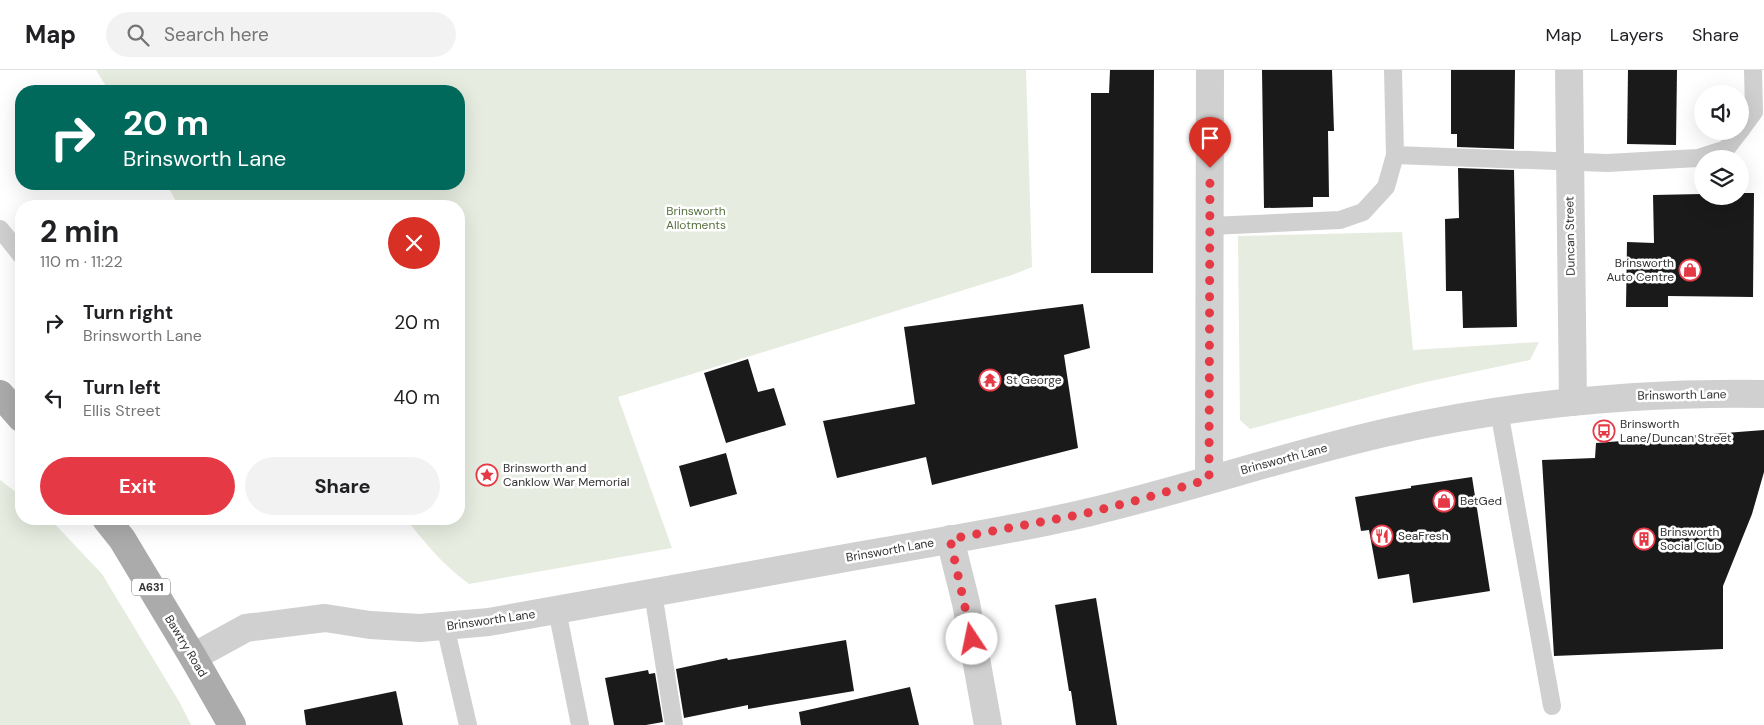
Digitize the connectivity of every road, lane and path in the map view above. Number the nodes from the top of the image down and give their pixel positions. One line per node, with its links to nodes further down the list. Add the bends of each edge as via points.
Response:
1 (1210, 70): 9 (street)
2 (1394, 70): 7 (lane)
3 (1569, 70): 8 (street, Duncan Street)
4 (1754, 70): 5 (lane, via 1754,112)
5 (1749, 119)
6 (1733, 140): 8 (lane, via 1726,149 1698,158)
7 (1395, 155): 8 (lane); 9 (lane, via 1386,187 1363,212 1340,220)
8 (1570, 162): 14 (street, Duncan Street)
9 (1210, 226): 17 (street)
10 (0, 229): 11 (lane)
11 (15, 248)
12 (0, 394): 15 (main road)
13 (1764, 394): 14 (street, Brinsworth Lane, via 1641,395)
14 (1573, 402): 16 (street, Brinsworth Lane)
15 (15, 411)
16 (1499, 411): 17 (street, Brinsworth Lane, via 1389,432); 24 (lane)
17 (1209, 479): 19 (street, Brinsworth Lane, via 1083,514)
18 (111, 525): 23 (main road, Bawtry Road / A631)
19 (950, 539): 20 (street, Brinsworth Lane); 29 (street, via 966,603)
20 (652, 593): 21 (street, Brinsworth Lane); 28 (lane)
21 (558, 610): 22 (street, Brinsworth Lane); 27 (lane)
22 (445, 626): 23 (street, Brinsworth Lane, via 370,625 325,618 246,628); 26 (lane)
23 (193, 657): 25 (main road, Bawtry Road / A631)
24 (1552, 706)
25 (232, 725)
26 (468, 725)
27 (580, 725)
28 (674, 725)
29 (988, 725)

